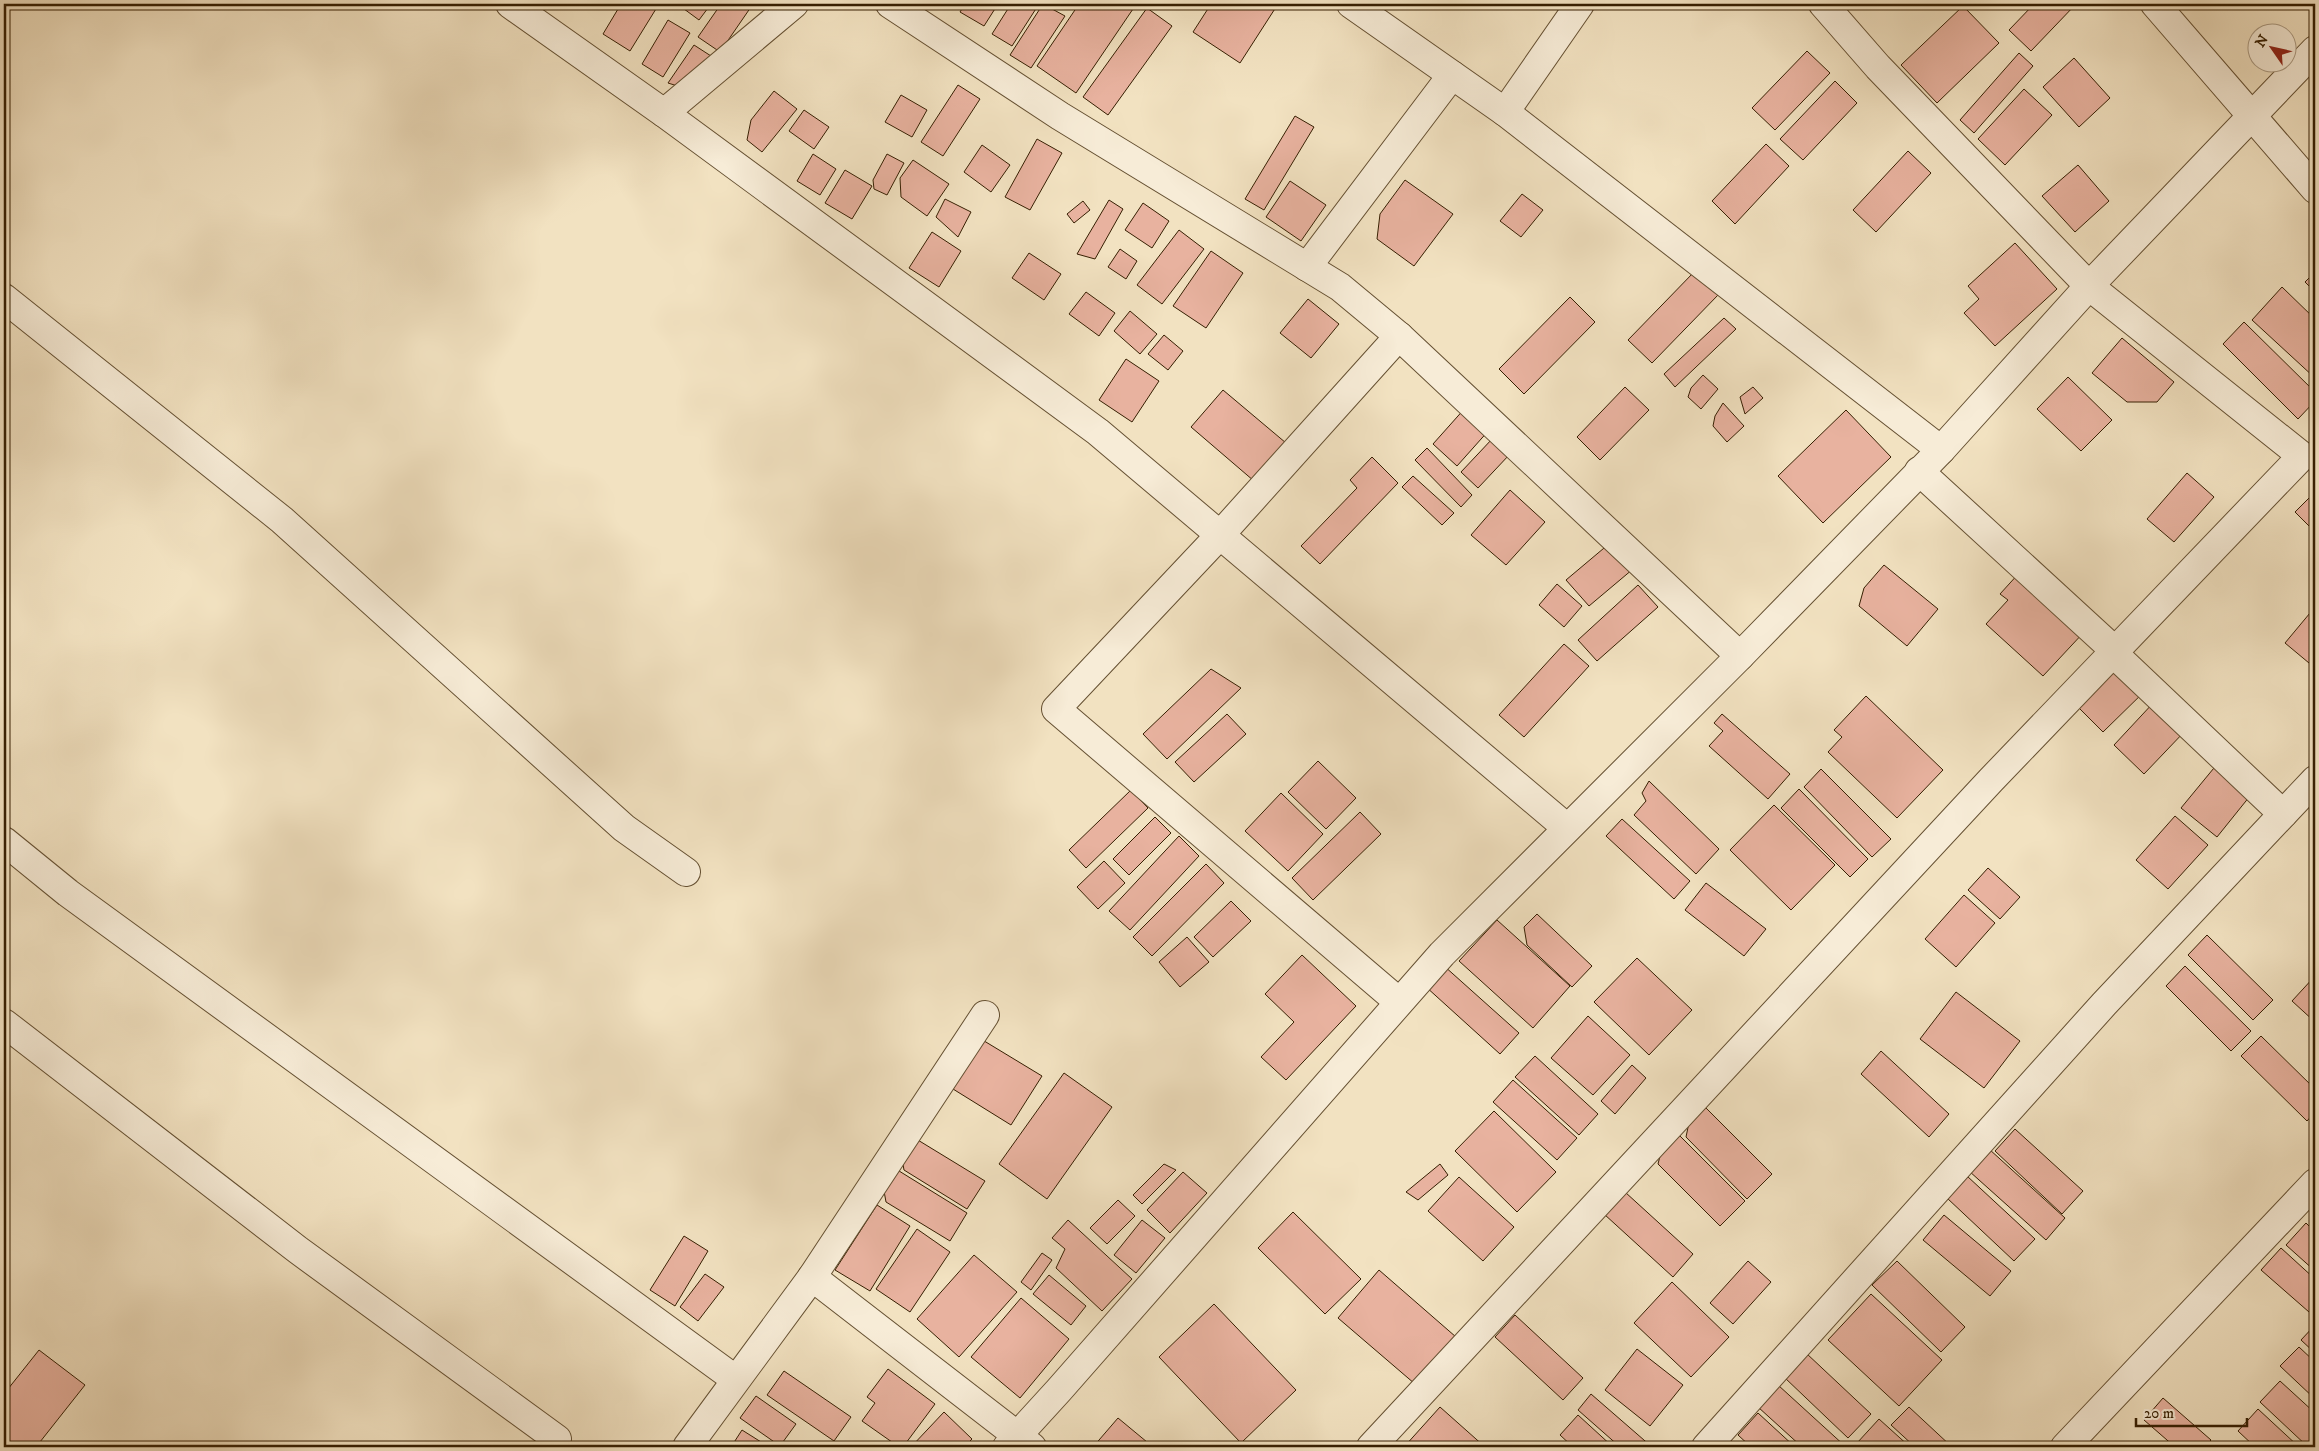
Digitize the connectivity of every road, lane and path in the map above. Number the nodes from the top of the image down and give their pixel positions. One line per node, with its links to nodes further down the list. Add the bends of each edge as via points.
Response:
1 (510, 4): 11 (street)
2 (794, 4): 11 (street)
3 (890, 4): 14 (street, via 1060,116)
4 (1351, 4): 9 (street)
5 (1580, 4): 10 (street)
6 (1823, 4): 15 (street, via 1878,67)
7 (2154, 4): 12 (street)
8 (2315, 50): 12 (street)
9 (1452, 75): 10 (street); 14 (street)
10 (1505, 112): 19 (street)
11 (664, 113): 21 (street, via 1098,432)
12 (2252, 116): 13 (street); 15 (street)
13 (2315, 189)
14 (1307, 267): 17 (street, via 1340,287)
15 (2089, 286): 18 (street); 19 (street)
16 (4, 298): 28 (street, via 282,520 624,828)
17 (1399, 336): 21 (street); 23 (street)
18 (2309, 447): 22 (street)
19 (1941, 450): 20 (street)
20 (1919, 471): 22 (street, via 2113,649); 23 (street)
21 (1220, 535): 26 (street); 29 (street, via 1056,709)
22 (2113, 653): 25 (street); 38 (street)
23 (1740, 656): 26 (street)
24 (2312, 788): 25 (street)
25 (2283, 814): 39 (street, via 2104,1004)
26 (1567, 828): 29 (street)
27 (4, 841): 34 (street, via 68,893)
28 (686, 872)
29 (1399, 1002): 36 (street)
30 (985, 1015): 33 (street)
31 (4, 1023): 35 (street, via 298,1250)
32 (2315, 1183): 40 (street)
33 (812, 1277): 34 (street); 36 (street)
34 (736, 1379): 37 (street)
35 (557, 1439)
36 (1019, 1443)
37 (687, 1447)
38 (1370, 1447)
39 (1706, 1447)
40 (2065, 1447)

